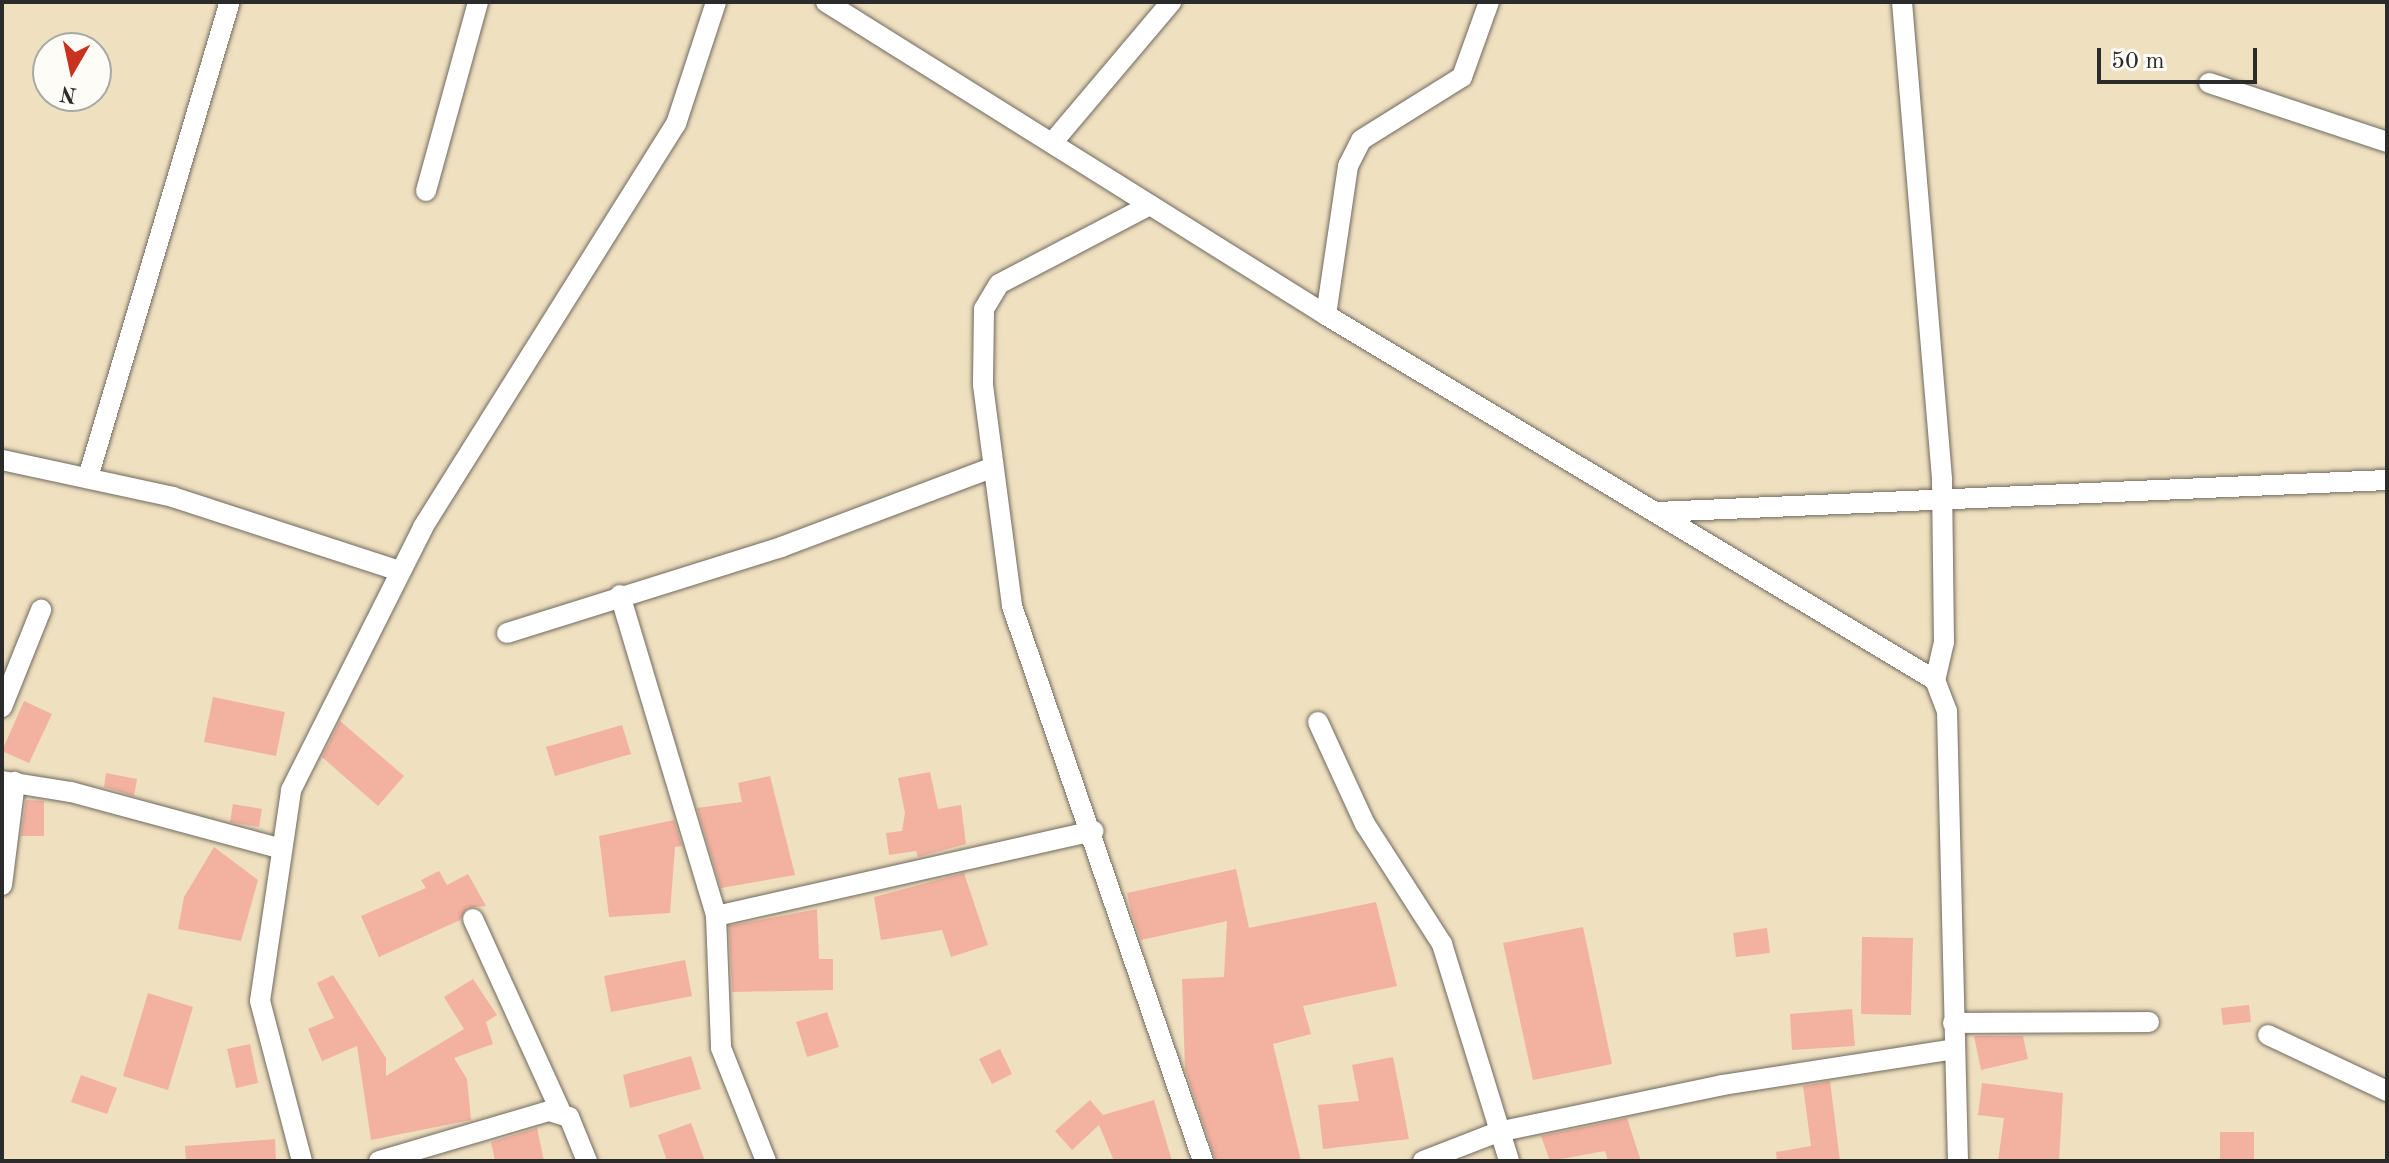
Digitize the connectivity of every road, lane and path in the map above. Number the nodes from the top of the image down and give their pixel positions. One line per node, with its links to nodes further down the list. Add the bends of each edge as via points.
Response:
1 (230, 2): 16 (street)
2 (478, 2): 11 (street)
3 (716, 2): 20 (street, via 676,124)
4 (826, 2): 10 (street)
5 (1171, 2): 10 (street)
6 (1489, 2): 13 (street, via 1462,77 1361,140 1348,166)
7 (1902, 2): 18 (street)
8 (2209, 83): 9 (street)
9 (2387, 142)
10 (1052, 143): 12 (street)
11 (426, 191)
12 (1150, 205): 13 (street); 15 (street, via 999,284 984,309)
13 (1326, 315): 19 (street)
14 (2, 460): 16 (street)
15 (989, 469): 21 (street, via 781,547); 28 (street, via 1012,606)
16 (89, 474): 20 (street, via 285,530)
17 (2387, 480): 18 (street)
18 (1943, 505): 19 (street); 24 (street, via 1944,642)
19 (1657, 512): 24 (street)
20 (399, 571): 29 (street, via 291,790)
21 (620, 595): 23 (street); 31 (street)
22 (41, 610): 25 (street)
23 (507, 633)
24 (1935, 680): 34 (street, via 1948,726)
25 (2, 707)
26 (1318, 722): 39 (street, via 1365,824 1442,944)
27 (8, 781): 29 (street); 30 (street)
28 (1094, 831): 31 (street); 44 (street)
29 (278, 848): 40 (street, via 260,1001)
30 (2, 885)
31 (716, 916): 43 (street, via 721,1048)
32 (473, 919): 38 (street)
33 (2149, 1022): 34 (street)
34 (1953, 1023): 36 (street)
35 (2268, 1035): 37 (street)
36 (1954, 1049): 39 (street, via 1722,1085); 47 (street)
37 (2387, 1091)
38 (562, 1114): 41 (street, via 549,1111); 42 (street, via 574,1125)
39 (1498, 1132): 45 (street); 46 (street)
40 (302, 1161)
41 (379, 1161)
42 (587, 1161)
43 (766, 1161)
44 (1203, 1161)
45 (1423, 1161)
46 (1509, 1161)
47 (1958, 1161)

